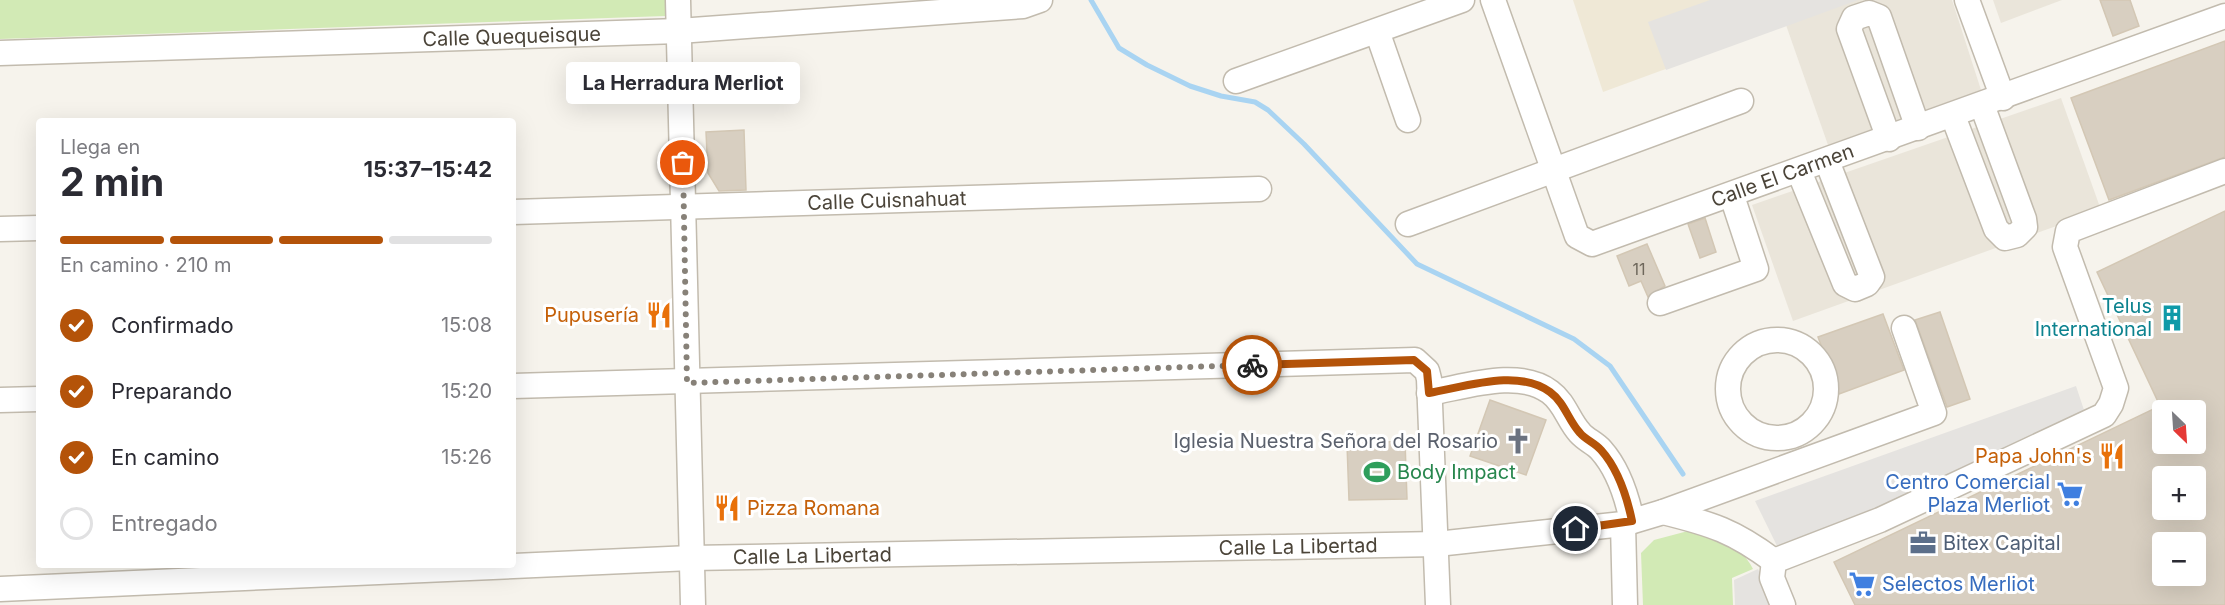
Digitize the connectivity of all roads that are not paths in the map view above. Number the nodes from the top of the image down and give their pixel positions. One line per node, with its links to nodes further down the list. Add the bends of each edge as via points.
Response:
1 (678, 0): 8 (street)
2 (1462, 0): 7 (street)
3 (1493, 0): 18 (street, Calle El Carmen)
4 (1967, 0): 12 (street)
5 (1031, 3): 8 (street, Calle Quequeisque)
6 (2225, 16): 12 (street, Calle El Carmen)
7 (1377, 30): 10 (street); 14 (street)
8 (679, 31): 9 (street, Calle Quequeisque); 23 (street)
9 (0, 53)
10 (1236, 81)
11 (1741, 101): 18 (street)
12 (1992, 101): 13 (street, Calle El Carmen); 13 (street, via 2024,219 2025,227 2017,235 2005,238 1996,229)
13 (1953, 116): 15 (street, Calle El Carmen)
14 (1408, 120)
15 (1918, 128): 16 (street, Calle El Carmen); 16 (street, via 1878,17 1869,13 1854,18 1850,29)
16 (1889, 139): 17 (street, Calle El Carmen)
17 (1827, 161): 19 (street, Calle El Carmen); 19 (street, via 1872,277 1855,289 1845,284)
18 (1555, 171): 22 (street, Calle El Carmen, via 1577,236 1592,244); 25 (street)
19 (1799, 171): 22 (street, Calle El Carmen)
20 (2225, 171): 41 (street, via 2068,231 2065,247 2116,388 2104,415 1880,520)
21 (1259, 189): 23 (street, Calle Cuisnahuat)
22 (1732, 196): 28 (street, via 1756,269)
23 (684, 207): 24 (street, Calle Cuisnahuat); 30 (street)
24 (516, 212)
25 (1407, 224)
26 (36, 228): 27 (street)
27 (0, 229)
28 (1660, 303)
29 (1904, 328): 36 (street, Calle La Libertad, via 1934,413)
30 (687, 383): 31 (street); 32 (street, via 1414,360 1427,371); 40 (street)
31 (516, 386)
32 (1429, 393): 38 (street, via 1494,381 1530,382 1550,392 1565,407 1573,425 1614,468 1628,499); 39 (street)
33 (36, 399): 34 (street)
34 (0, 400)
35 (1801, 432): 35 (street, via 1821,412 1827,396 1821,364 1810,351 1779,339 1749,349 1730,374 1731,406 1739,420 1765,437 1781,438); 36 (street)
36 (1810, 457): 37 (street, Calle La Libertad)
37 (1663, 512): 38 (street, Calle La Libertad); 41 (street, via 1708,523 1743,538)
38 (1627, 523): 39 (street, Calle La Libertad); 47 (street)
39 (1437, 544): 40 (street, Calle La Libertad); 46 (street)
40 (691, 558): 42 (street, Calle La Libertad); 45 (street)
41 (1774, 561): 48 (street, via 1772,578)
42 (516, 566)
43 (468, 568): 44 (street, Calle La Libertad)
44 (0, 589)
45 (693, 605)
46 (1438, 605)
47 (1625, 605)
48 (1783, 605)

